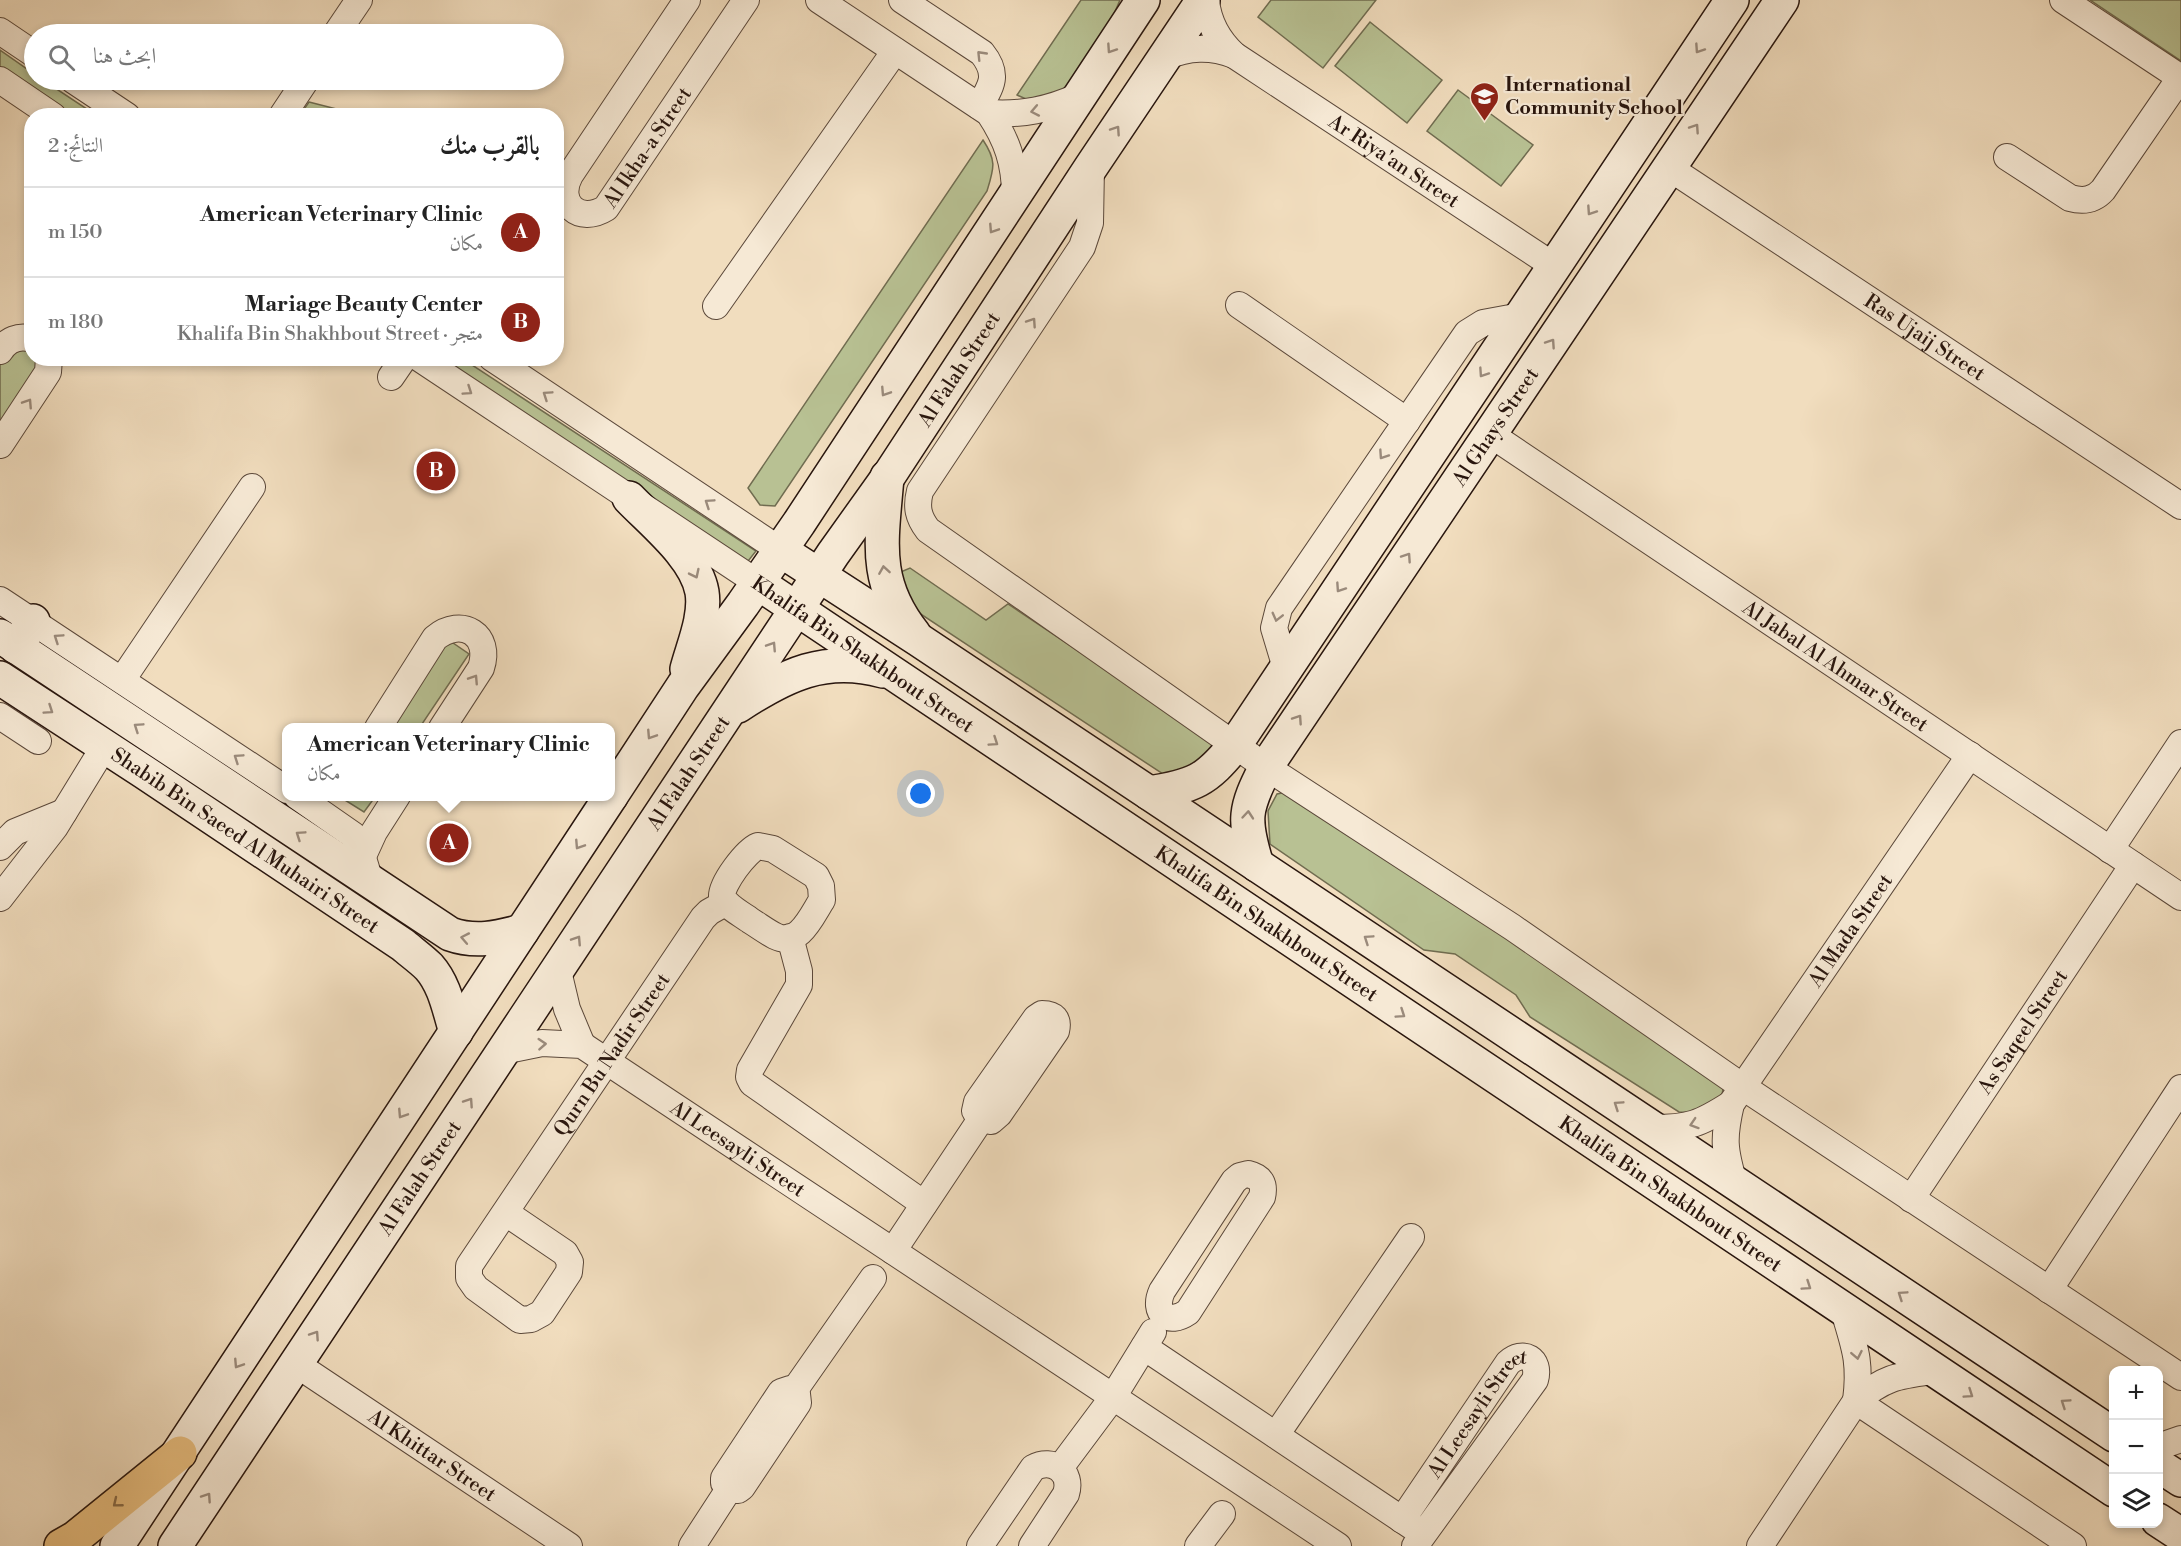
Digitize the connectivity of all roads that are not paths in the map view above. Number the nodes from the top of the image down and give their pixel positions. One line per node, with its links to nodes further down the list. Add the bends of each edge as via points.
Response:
1 (359, 0): 11 (street)
2 (687, 0): 3 (street, Al Ikha-a Street, via 570,175 564,190 574,210 591,215 606,208)
3 (746, 0)
4 (819, 0): 14 (street)
5 (902, 0): 25 (street, one-way to 5, via 992,80 986,58)
6 (1143, 0): 21 (main road, one-way to 21)
7 (1205, 0): 15 (street, Ar Riya'an Street, via 1219,38); 16 (main road, Al Falah Street)
8 (1732, 0): 30 (main road, Al Ghays Street, one-way to 30)
9 (1782, 0): 27 (main road, Al Ghays Street, one-way to 9)
10 (2063, 0): 17 (street)
11 (343, 24)
12 (0, 31): 13 (street)
13 (24, 47)
14 (895, 51): 25 (street); 32 (street)
15 (1234, 56): 16 (street, Ar Riya'an Street, via 1200,48); 30 (street, Ar Riya'an Street)
16 (1165, 57): 28 (main road, Al Falah Street, one-way to 16)
17 (2181, 78): 26 (street, via 2103,190 2092,199 2070,198)
18 (0, 80): 22 (street)
19 (88, 90): 23 (street)
20 (299, 90): 24 (street)
21 (1079, 96): 25 (street, one-way to 25, via 1035,112 1012,115); 29 (main road)
22 (41, 108)
23 (115, 108)
24 (287, 108)
25 (984, 110): 29 (street, via 1002,132 1010,152)
26 (2007, 157)
27 (1668, 166): 42 (main road, Al Ghays Street, one-way to 27); 47 (street, Ras Ujaij Street)
28 (1091, 167): 39 (street, one-way to 28, via 1082,247 1090,223); 40 (main road, Al Falah Street)
29 (1015, 195): 48 (main road, one-way to 48)
30 (1554, 266): 33 (main road, Al Ghays Street)
31 (1239, 304): 41 (street)
32 (716, 306)
33 (1521, 316): 41 (street, via 1472,328); 55 (main road, Al Ghays Street, one-way to 55)
34 (24, 337): 35 (street, via 13,339)
35 (0, 351)
36 (48, 366): 43 (street, one-way to 36)
37 (431, 366): 46 (street, Khalifa Bin Shakhbout Street, one-way to 46)
38 (504, 366): 48 (street, Khalifa Bin Shakhbout Street, one-way to 38)
39 (1000, 370): 40 (street); 66 (street, via 920,491 917,501 922,521 928,530)
40 (945, 389): 44 (main road, Al Falah Street)
41 (1407, 421): 55 (street, one-way to 55, via 1279,608 1274,628)
42 (1490, 434): 68 (street, Al Jabal Al Ahmar Street); 69 (main road, Al Ghays Street, one-way to 42)
43 (0, 445)
44 (888, 477): 49 (main road, Al Falah Street); 54 (main road, one-way to 44, via 901,618 884,575)
45 (252, 487): 58 (street)
46 (630, 498): 50 (street, Khalifa Bin Shakhbout Street); 59 (main road, one-way to 59, via 683,555 702,592 700,620)
47 (2181, 506)
48 (780, 550): 49 (main road, Khalifa Bin Shakhbout Street); 50 (main road)
49 (818, 576): 52 (main road, Al Falah Street); 54 (main road, Khalifa Bin Shakhbout Street)
50 (758, 583): 52 (main road, Khalifa Bin Shakhbout Street); 59 (main road)
51 (0, 600): 53 (street)
52 (796, 610): 56 (main road, Khalifa Bin Shakhbout Street); 60 (main road, Al Falah Street, one-way to 52)
53 (16, 634): 58 (street, one-way to 53); 81 (main road, Shabib Bin Saeed Al Muhairi Street, one-way to 53)
54 (919, 640): 72 (main road, Khalifa Bin Shakhbout Street)
55 (1286, 668): 66 (main road, Al Ghays Street)
56 (893, 674): 60 (main road, via 846,665 822,666 768,686); 104 (main road, Khalifa Bin Shakhbout Street, one-way to 104)
57 (0, 678): 67 (main road, Shabib Bin Saeed Al Muhairi Street, one-way to 67)
58 (122, 680): 70 (street, one-way to 58)
59 (683, 686): 71 (main road, one-way to 71)
60 (729, 712): 87 (main road, Al Falah Street, one-way to 60)
61 (0, 716): 64 (street)
62 (381, 723): 63 (street, one-way to 62, via 484,657 477,636 456,627 435,638)
63 (445, 723)
64 (39, 741)
65 (2181, 743): 78 (street)
66 (1234, 745): 69 (street); 72 (main road, Al Ghays Street, via 1217,767 1198,781)
67 (104, 747): 76 (street, via 64,812); 88 (main road, Shabib Bin Saeed Al Muhairi Street, via 403,945 428,966 441,986)
68 (1970, 755): 78 (street, Al Jabal Al Ahmar Street); 93 (street, Al Mada Street)
69 (1266, 767): 79 (main road, Al Ghays Street, one-way to 69, via 1247,815 1252,793); 93 (street, via 1512,927)
70 (282, 787)
71 (615, 790)
72 (1149, 793): 79 (main road, Khalifa Bin Shakhbout Street)
73 (313, 801): 81 (street, via 353,835)
74 (394, 801): 81 (street, via 374,832)
75 (608, 801): 85 (main road, one-way to 85)
76 (35, 835): 77 (street, via 15,832); 83 (street)
77 (0, 847)
78 (2110, 850): 80 (street, Al Jabal Al Ahmar Street)
79 (1257, 865): 95 (main road, Khalifa Bin Shakhbout Street, one-way to 79)
80 (2133, 865): 82 (street, Al Jabal Al Ahmar Street); 97 (street, As Saqeel Street)
81 (367, 869): 85 (main road, Shabib Bin Saeed Al Muhairi Street, one-way to 81, via 489,939 450,934)
82 (2181, 897)
83 (0, 898)
84 (725, 903): 86 (street, via 777,937); 86 (street, via 723,889 748,852 758,846 772,849 816,876 821,886 822,900 802,931); 91 (street, Qurn Bu Nadir Street, via 703,918)
85 (522, 931): 88 (main road)
86 (790, 937): 98 (street, via 800,985 750,1070 752,1083)
87 (558, 971): 89 (street, via 567,1009); 90 (main road, Al Falah Street)
88 (456, 1032): 116 (main road, one-way to 116)
89 (582, 1045): 90 (street, one-way to 89, via 542,1043); 91 (street, Al Leesayli Street)
90 (503, 1051): 107 (main road, Al Falah Street, one-way to 90)
91 (608, 1062): 99 (street, Qurn Bu Nadir Street); 101 (street, Al Leesayli Street)
92 (2181, 1088): 103 (street)
93 (1737, 1096): 95 (street, Al Mada Street, one-way to 95, via 1711,1117 1690,1126); 96 (street, Al Mada Street, via 1726,1126 1725,1147); 97 (street)
94 (981, 1119): 98 (street)
95 (1653, 1128): 96 (main road, Khalifa Bin Shakhbout Street)
96 (1734, 1183): 112 (main road, Khalifa Bin Shakhbout Street, one-way to 96)
97 (1911, 1198): 103 (street)
98 (924, 1204): 101 (street)
99 (506, 1213)
100 (1411, 1237): 113 (street)
101 (893, 1251): 110 (street, Al Leesayli Street)
102 (873, 1278): 130 (street, via 794,1391 781,1392 724,1478 729,1489)
103 (2049, 1290): 109 (street)
104 (1844, 1311): 108 (main road, Khalifa Bin Shakhbout Street); 111 (street, one-way to 111, via 1858,1359)
105 (1163, 1315): 105 (street, via 1158,1300 1162,1292 1227,1191 1240,1176 1256,1176 1262,1181 1262,1197 1188,1312 1180,1318); 106 (street)
106 (1144, 1347): 110 (street); 113 (street)
107 (296, 1364): 128 (main road, Al Falah Street, one-way to 107); 129 (street, Al Khittar Street)
108 (1933, 1371): 111 (street, via 1893,1377); 120 (main road, Khalifa Bin Shakhbout Street, one-way to 120)
109 (2181, 1377)
110 (1113, 1397): 117 (street); 134 (street, Al Leesayli Street)
111 (1856, 1401): 135 (street); 136 (street)
112 (2109, 1432)
113 (1275, 1435): 122 (street)
114 (2181, 1439): 115 (street)
115 (2163, 1445)
116 (180, 1454): 126 (highway, one-way to 126); 127 (main road)
117 (1060, 1468): 131 (street, via 1047,1463 1034,1468); 132 (street, via 1068,1480 1066,1494)
118 (2163, 1468): 119 (main road)
119 (2181, 1480)
120 (2109, 1488)
121 (1222, 1514): 133 (street)
122 (1402, 1520): 125 (street); 125 (street, Al Leesayli Street, via 1508,1363 1522,1356 1530,1358 1537,1372 1535,1380)
123 (2163, 1523): 124 (main road)
124 (2181, 1535)
125 (1420, 1540)
126 (60, 1546)
127 (117, 1546)
128 (175, 1546)
129 (569, 1546)
130 (692, 1546)
131 (980, 1546)
132 (1032, 1546)
133 (1198, 1546)
134 (1338, 1546)
135 (1760, 1546)
136 (2073, 1546)

